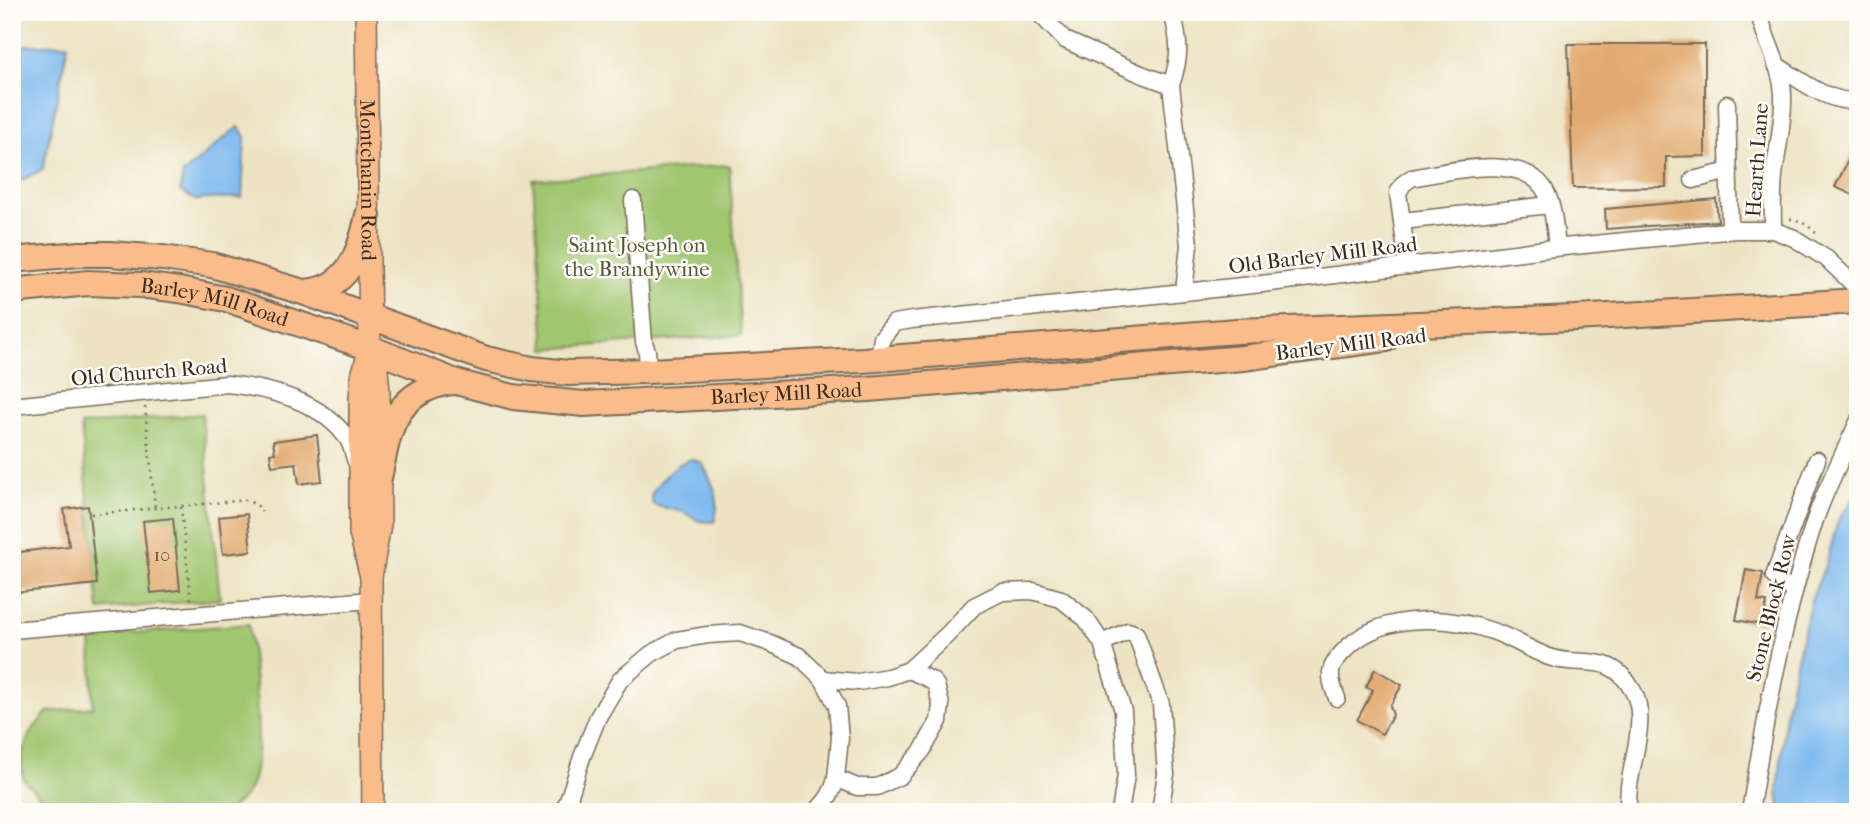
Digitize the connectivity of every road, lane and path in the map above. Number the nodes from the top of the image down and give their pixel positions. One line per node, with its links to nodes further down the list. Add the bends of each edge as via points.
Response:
1 (366, 12): 13 (main road, Montchanin Road)
2 (1038, 12): 6 (street, via 1065,40)
3 (1172, 12): 6 (street, via 1178,64)
4 (1759, 12): 5 (street, Hearth Lane)
5 (1776, 65): 7 (street, via 1821,93 1843,102); 16 (street, Hearth Lane, via 1783,116 1773,179)
6 (1171, 85): 22 (street, via 1189,245)
7 (1858, 101)
8 (1727, 104): 9 (street)
9 (1729, 171): 10 (street); 15 (street)
10 (1693, 180)
11 (633, 200): 29 (street)
12 (1550, 205): 14 (street); 14 (street, via 1541,184 1522,171 1489,166 1411,177 1398,193); 17 (street)
13 (368, 215): 21 (highway, via 358,254 345,274 329,286); 25 (main road, Montchanin Road)
14 (1402, 221): 19 (street)
15 (1730, 230): 16 (street, Old Barley Mill Road); 17 (street, Old Barley Mill Road)
16 (1773, 230): 23 (street, Old Barley Mill Road, via 1827,259)
17 (1557, 247): 19 (street, Old Barley Mill Road)
18 (12, 260): 21 (highway, Barley Mill Road, via 80,254 163,258 212,265)
19 (1408, 266): 22 (street, Old Barley Mill Road)
20 (12, 291): 27 (highway, Barley Mill Road, via 88,283 179,290 226,299)
21 (303, 292): 25 (highway, Barley Mill Road)
22 (1184, 292): 28 (street, Old Barley Mill Road, via 894,323 882,338)
23 (1858, 292)
24 (1858, 301): 26 (highway, Barley Mill Road)
25 (369, 317): 27 (main road, Montchanin Road); 29 (highway, Barley Mill Road, via 506,364 568,373)
26 (1575, 318): 28 (highway, Barley Mill Road, via 1237,331); 31 (highway, Barley Mill Road, via 1243,358)
27 (370, 348): 30 (highway, Barley Mill Road); 36 (main road, Montchanin Road, via 379,386)
28 (879, 358): 29 (highway, Barley Mill Road); 31 (highway, via 855,379 735,387)
29 (648, 371)
30 (456, 382): 31 (highway, Barley Mill Road, via 513,397 584,404); 36 (highway, via 433,386 402,406)
31 (688, 399)
32 (12, 406): 36 (street, Old Church Road, via 227,384 272,391 330,419 349,442)
33 (145, 407): 38 (path)
34 (1858, 422): 41 (street, Stone Block Row, via 1816,517)
35 (1817, 460): 41 (street, via 1774,576)
36 (370, 483): 42 (main road, Montchanin Road, via 380,524)
37 (181, 506): 38 (path); 40 (path, via 247,500 261,508); 43 (path)
38 (155, 508): 39 (path)
39 (91, 514)
40 (262, 517)
41 (1794, 589): 56 (street, Stone Block Row)
42 (371, 600): 43 (street); 50 (main road, Montchanin Road)
43 (193, 615): 44 (street)
44 (12, 630)
45 (1102, 643): 46 (street, via 1086,619 1061,599 1033,591 1002,592 974,606); 53 (street, via 1123,711 1126,775); 54 (street, via 1128,631 1136,634 1149,669 1161,704 1166,774)
46 (909, 670): 47 (street, via 858,682); 49 (street, via 936,685 941,705 939,721 922,751 900,776 877,787 857,787)
47 (823, 678): 49 (street, via 837,706); 51 (street, via 799,656 740,633 677,640 620,680 598,718)
48 (1337, 698): 55 (street, via 1329,681 1331,667 1343,652 1367,634 1405,622 1471,625 1550,657 1607,666 1626,681 1639,710)
49 (836, 778): 52 (street, via 834,790)
50 (373, 812)
51 (562, 812)
52 (816, 812)
53 (1120, 812)
54 (1160, 812)
55 (1628, 812)
56 (1750, 812)

